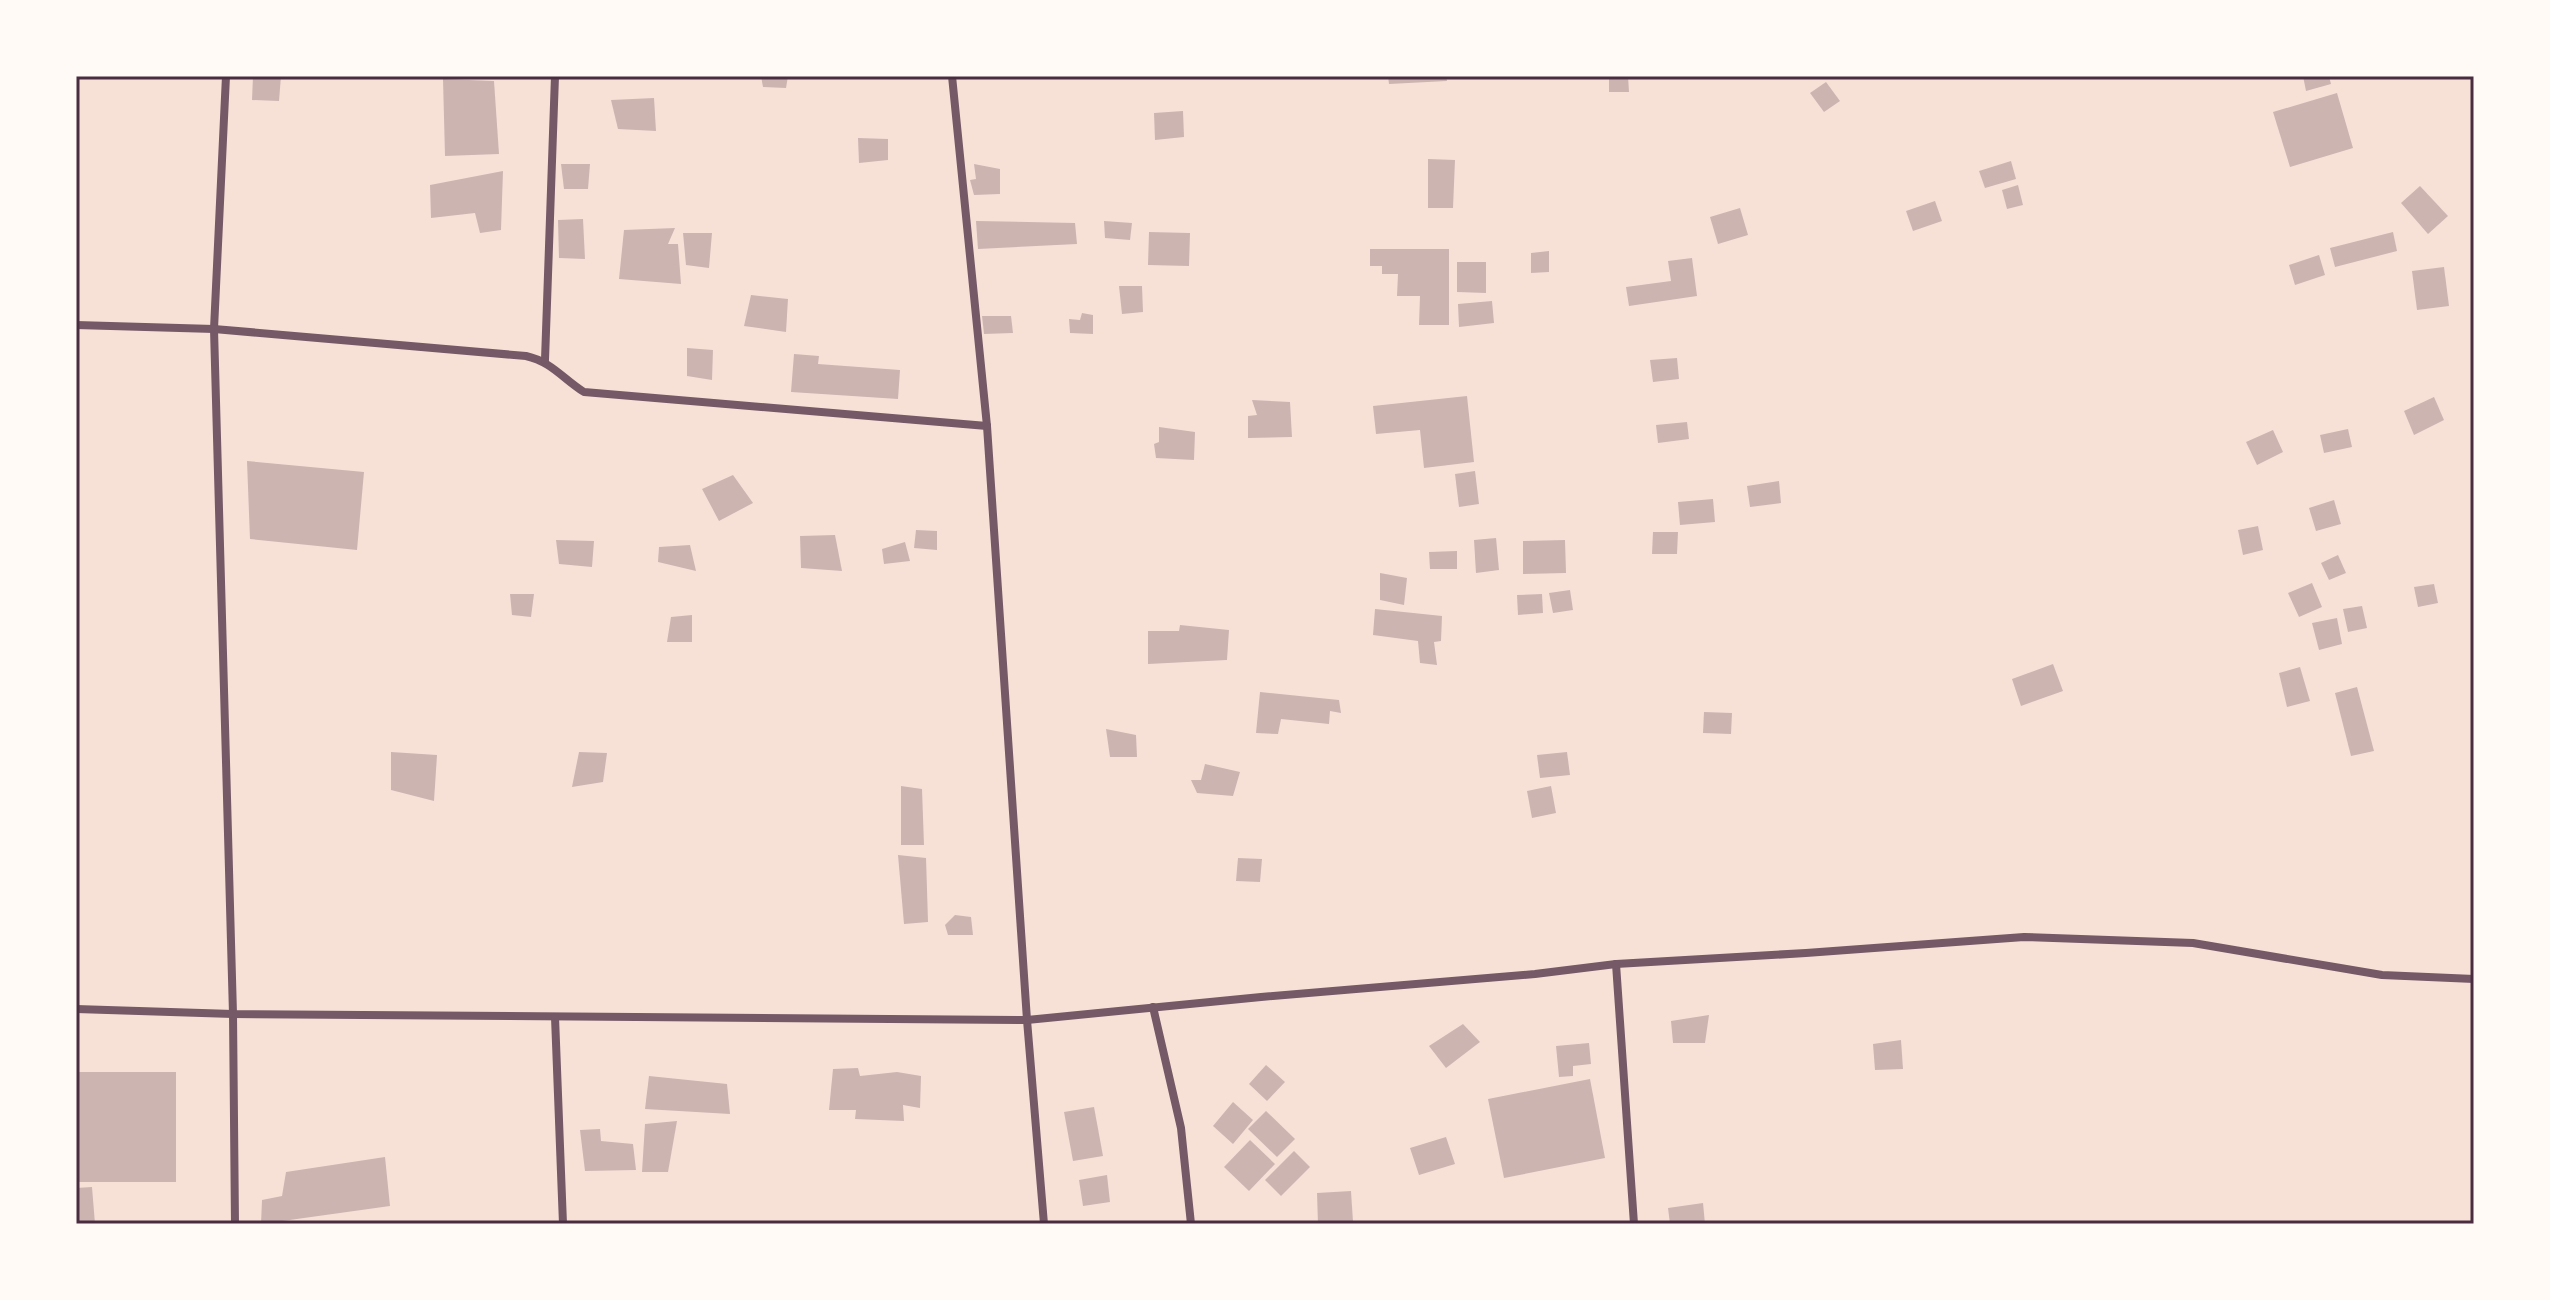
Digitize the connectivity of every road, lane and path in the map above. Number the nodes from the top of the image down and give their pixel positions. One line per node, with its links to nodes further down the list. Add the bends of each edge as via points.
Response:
1 (226, 76): 5 (street)
2 (555, 76): 6 (street)
3 (952, 76): 7 (street)
4 (76, 325): 5 (street)
5 (214, 329): 6 (street); 12 (street)
6 (545, 360): 7 (street, via 584,392)
7 (987, 426): 14 (street)
8 (1616, 964): 9 (street, via 2024,937 2193,943 2382,975); 10 (street); 19 (street)
9 (2474, 979)
10 (1153, 1007): 14 (street); 18 (street, via 1181,1128)
11 (76, 1009): 12 (street)
12 (233, 1014): 13 (street); 15 (street)
13 (555, 1017): 14 (street); 16 (street)
14 (1027, 1020): 17 (street)
15 (235, 1224)
16 (563, 1224)
17 (1044, 1224)
18 (1191, 1224)
19 (1634, 1224)

